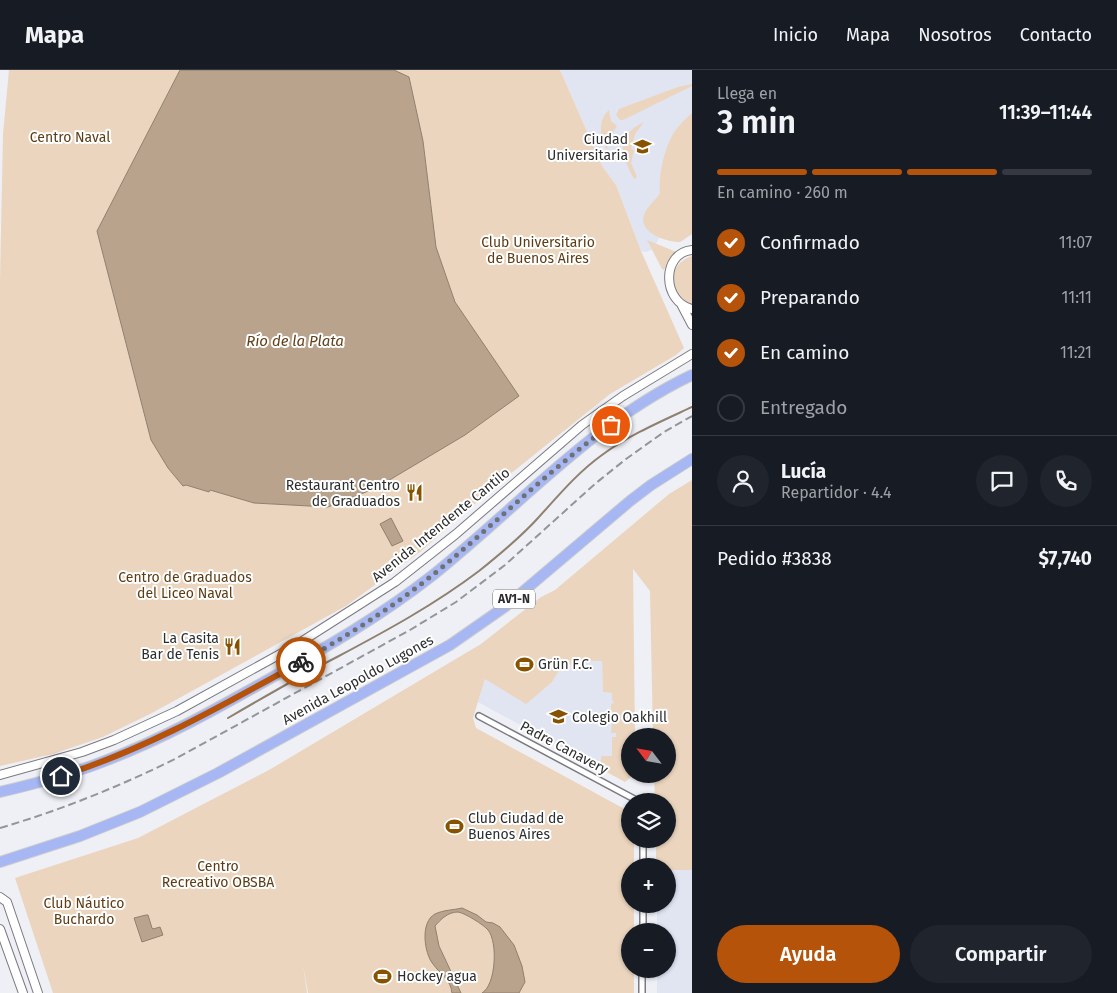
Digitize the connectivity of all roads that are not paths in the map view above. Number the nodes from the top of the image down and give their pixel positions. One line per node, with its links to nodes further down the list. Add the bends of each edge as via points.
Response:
1 (692, 250): 2 (street, via 676,259 669,276 671,292)
2 (681, 304): 3 (street); 4 (street)
3 (692, 309)
4 (692, 325)
5 (692, 354): 11 (street, Avenida Intendente Cantilo, via 600,412 425,560 373,598 310,637 177,710 114,740)
6 (690, 376): 12 (highway, via 596,436 431,576 341,639 154,741 83,769)
7 (692, 459): 9 (highway, Avenida Leopoldo Lugones / AV1-N)
8 (692, 464): 9 (highway)
9 (675, 469): 14 (highway, Avenida Leopoldo Lugones / AV1-N, via 610,516 506,606 450,645 227,769 140,812)
10 (479, 716): 13 (street, Padre Canavery)
11 (0, 775)
12 (0, 792)
13 (623, 793)
14 (0, 862)
15 (0, 897): 19 (street, via 7,902)
16 (0, 929): 18 (street)
17 (642, 978): 20 (street)
18 (23, 993)
19 (38, 993)
20 (642, 993)

